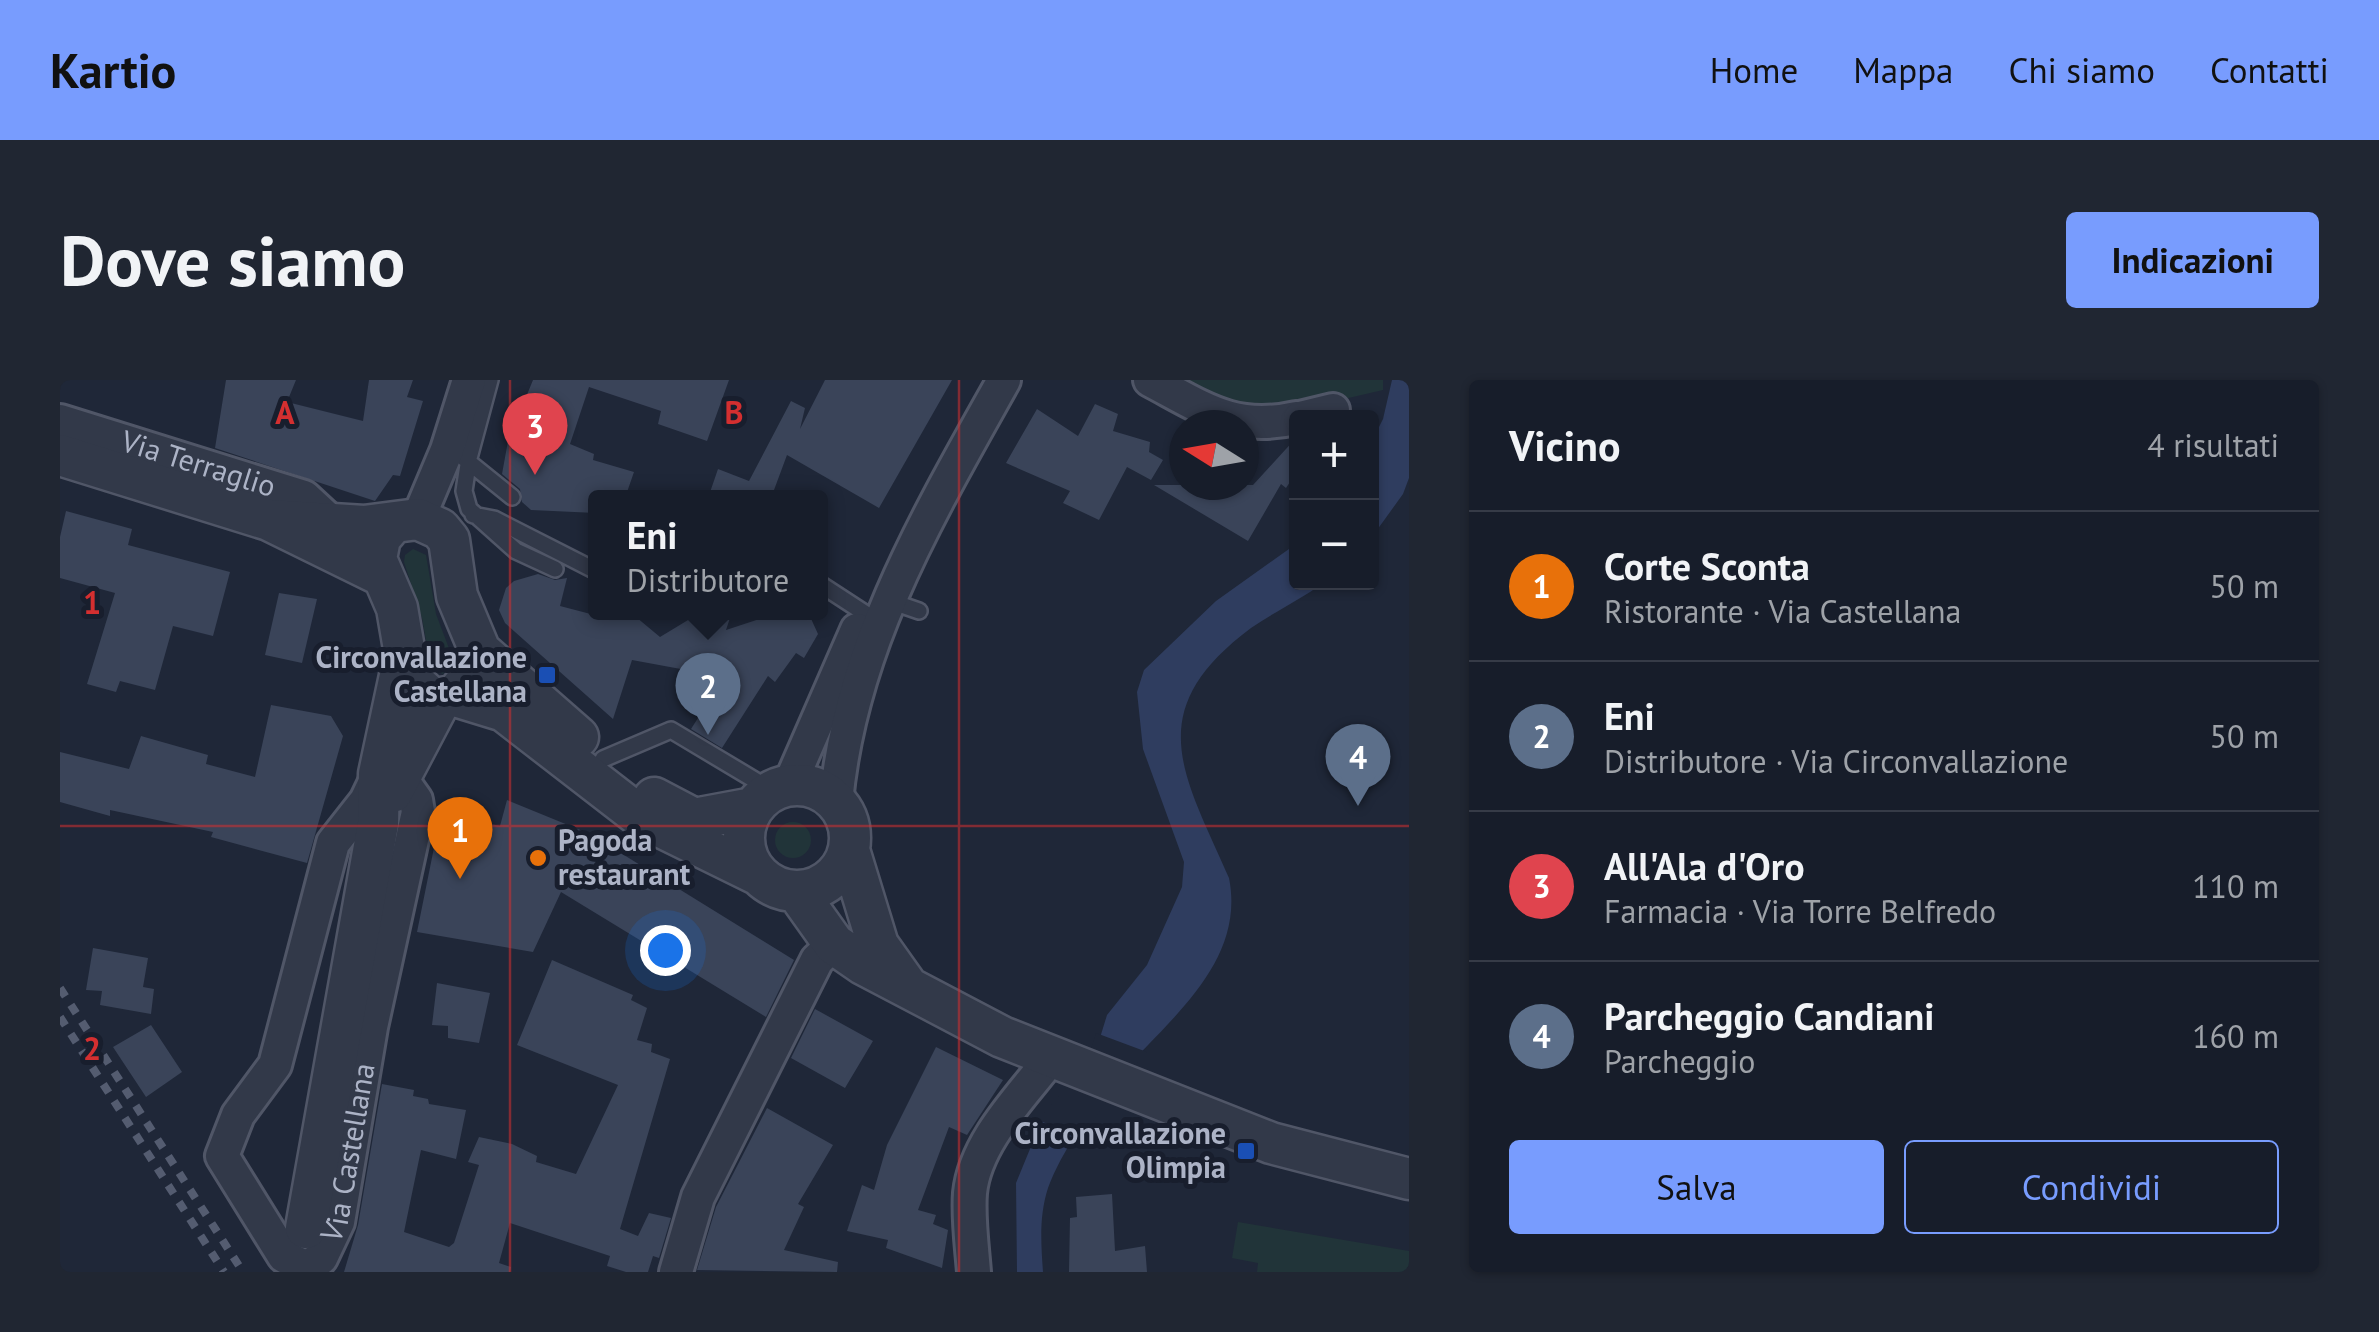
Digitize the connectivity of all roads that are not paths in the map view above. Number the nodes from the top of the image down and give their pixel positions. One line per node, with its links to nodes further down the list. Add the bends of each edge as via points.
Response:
1 (469, 380): 7 (street)
2 (490, 380): 7 (lane)
3 (1004, 380): 18 (street)
4 (1150, 380): 5 (street, via 1220,417 1262,426)
5 (1289, 420)
6 (60, 421): 13 (street, Via Terraglio, via 304,497)
7 (458, 454): 9 (lane); 10 (lane); 12 (street)
8 (60, 455): 11 (street, Via Terraglio)
9 (512, 496)
10 (473, 515): 14 (lane, via 494,519); 15 (lane, via 516,551)
11 (268, 520): 13 (street, Via Terraglio); 16 (street, Via Terraglio)
12 (406, 521): 13 (street, Via Terraglio); 16 (street, via 377,547); 20 (street, via 440,528 449,540 458,596)
13 (330, 522)
14 (588, 568)
15 (555, 569)
16 (383, 576): 21 (street, via 397,608)
17 (828, 587): 18 (lane)
18 (877, 607): 19 (lane); 25 (street); 26 (street, via 848,716)
19 (919, 611)
20 (480, 651): 22 (street, Via Castellana, via 474,678); 23 (street)
21 (404, 657): 22 (street, via 416,688); 24 (street, Via Castellana)
22 (448, 698): 24 (street, Via Castellana); 28 (street, via 504,711 641,817)
23 (603, 759): 25 (street, via 687,818 716,818); 25 (lane, via 671,730)
24 (389, 775): 34 (street, Via Castellana); 35 (street, Via Castellana, via 416,800 418,812 338,1222 321,1258); 35 (street, Via Castellana, via 333,844 275,1065 238,1115 222,1156 284,1256)
25 (772, 795): 26 (street, via 814,788); 28 (street, via 744,842)
26 (836, 802): 27 (street, via 848,824)
27 (849, 850): 29 (street, via 830,880); 31 (street, via 878,945)
28 (757, 874): 29 (street)
29 (798, 892): 30 (street)
30 (834, 944): 31 (street); 36 (street, via 817,960 698,1197)
31 (905, 983): 32 (street)
32 (1051, 1058): 33 (street, via 1314,1156); 37 (street, via 976,1167 970,1192)
33 (1409, 1179)
34 (306, 1228)
35 (307, 1270)
36 (676, 1272)
37 (974, 1272)

